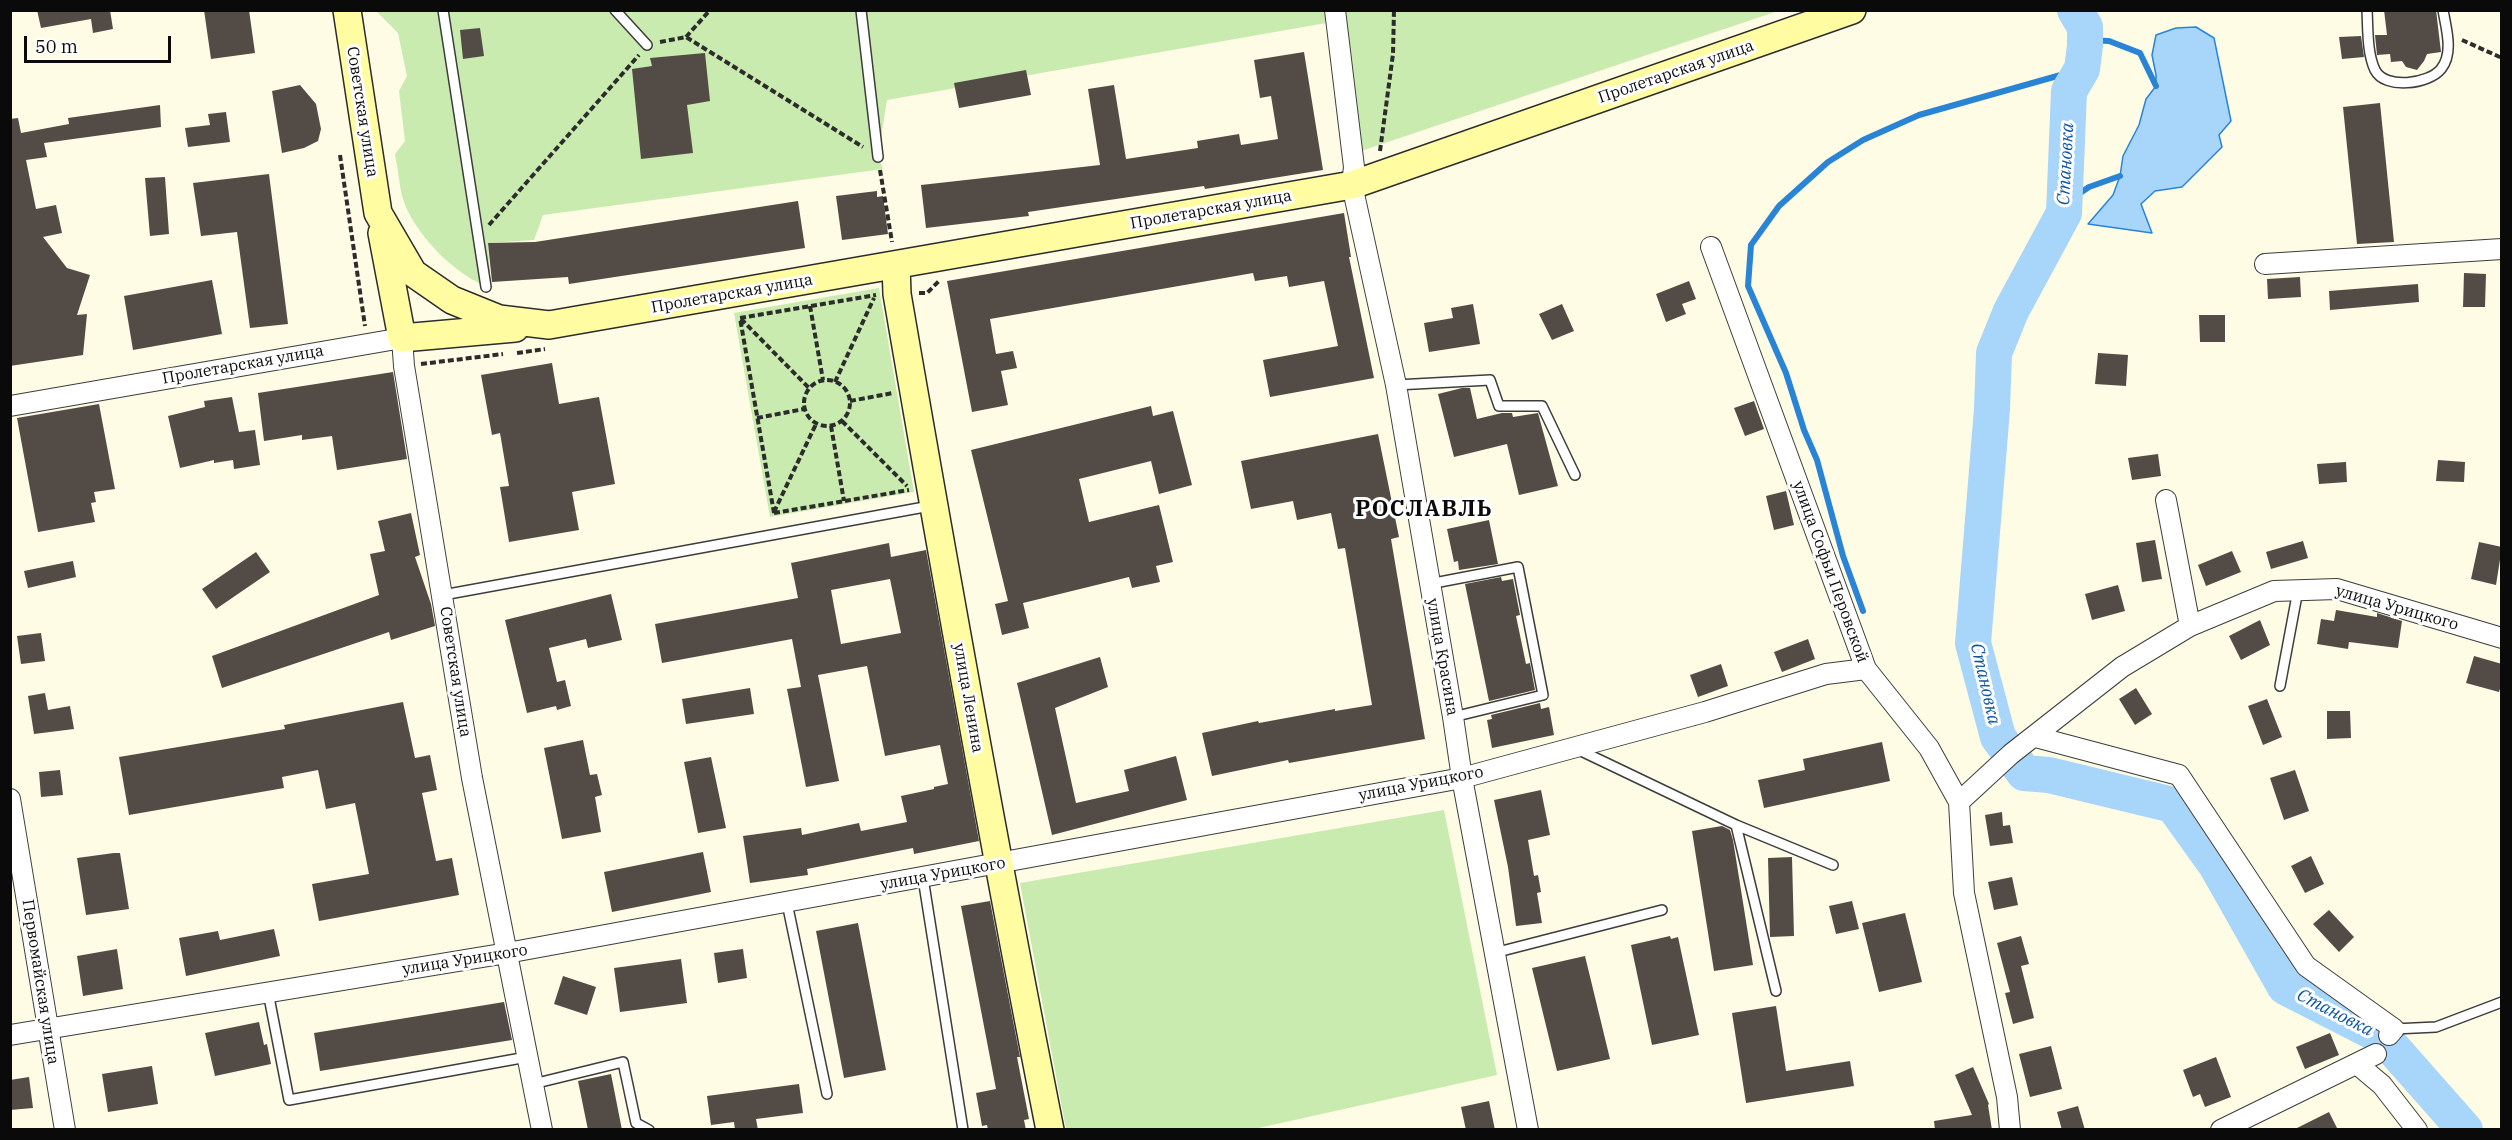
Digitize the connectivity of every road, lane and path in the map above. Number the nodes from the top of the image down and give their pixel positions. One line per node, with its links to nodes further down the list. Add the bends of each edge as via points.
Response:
1 (346, 10): 18 (main road, Советская улица)
2 (444, 10): 19 (lane)
3 (615, 10): 13 (lane)
4 (710, 10): 12 (path)
5 (861, 10): 15 (lane)
6 (1335, 10): 17 (street, улица Красина, via 1354,167)
7 (1394, 10): 16 (path, via 1394,54)
8 (1852, 10): 17 (main road, Пролетарская улица)
9 (2367, 10): 11 (lane, via 2375,70 2381,78 2392,82 2419,80 2441,69)
10 (2443, 10): 11 (lane)
11 (2447, 34): 14 (path)
12 (686, 37): 13 (path); 15 (path)
13 (647, 45): 19 (path)
14 (2502, 58)
15 (878, 157): 23 (path)
16 (1379, 158)
17 (1352, 185): 23 (main road, Пролетарская улица); 35 (street, улица Красина)
18 (378, 213): 24 (main road, Советская улица); 31 (main road, Советская улица)
19 (479, 237): 25 (lane)
20 (1710, 247): 58 (street, улица Софьи Перовской)
21 (2502, 249): 22 (street)
22 (2265, 264)
23 (896, 265): 30 (main road, Пролетарская улица); 51 (main road, улица Ленина, via 897,294)
24 (413, 273): 30 (main road, Пролетарская улица, via 452,300 499,319)
25 (486, 286)
26 (876, 295): 27 (path); 28 (path); 33 (path)
27 (810, 306): 29 (path); 32 (path)
28 (878, 306)
29 (740, 318): 36 (path); 42 (path)
30 (549, 325): 31 (main road, Пролетарская улица)
31 (402, 338): 40 (street, Пролетарская улица); 55 (street, Советская улица)
32 (823, 380): 33 (path); 36 (path)
33 (835, 382): 38 (path, via 845,389)
34 (891, 382): 37 (path)
35 (1395, 385): 46 (lane, via 1490,380 1498,405 1542,405); 53 (street, улица Красина)
36 (809, 388): 41 (path)
37 (893, 393): 38 (path); 39 (path)
38 (850, 401): 43 (path)
39 (895, 403)
40 (10, 406)
41 (804, 409): 42 (path); 44 (path)
42 (758, 418): 52 (path)
43 (842, 421): 45 (path); 48 (path)
44 (816, 423): 45 (path); 52 (path)
45 (831, 426): 50 (path)
46 (1575, 475)
47 (908, 479): 48 (path)
48 (910, 489): 50 (path)
49 (2166, 500): 56 (street)
50 (844, 501): 52 (path)
51 (933, 505): 55 (lane); 67 (main road, улица Ленина)
52 (774, 513)
53 (1429, 584): 60 (street, улица Красина); 60 (lane, via 1518,567 1542,695)
54 (2298, 590): 56 (street, улица Урицкого, via 2274,591); 57 (street, улица Урицкого, via 2337,589); 59 (lane)
55 (443, 595): 72 (street, Советская улица, via 472,778)
56 (2190, 626): 61 (street, улица Урицкого, via 2122,667)
57 (2502, 638)
58 (1866, 669): 62 (street, улица Урицкого, via 1826,674); 65 (street, улица Софьи Перовской, via 1929,748)
59 (2280, 686)
60 (1453, 717): 63 (street, улица Красина)
61 (2036, 737): 65 (street, улица Урицкого); 78 (street, via 2179,775 2306,966)
62 (1575, 748): 63 (street, улица Урицкого); 66 (lane)
63 (1461, 778): 67 (street, улица Урицкого); 73 (street, улица Красина)
64 (10, 799): 77 (street, Первомайская улица)
65 (1959, 802): 92 (street, улица Софьи Перовской, via 1964,892 2007,1097)
66 (1736, 825): 68 (lane); 74 (lane)
67 (998, 864): 69 (street, улица Урицкого); 90 (main road, улица Ленина)
68 (1833, 865)
69 (923, 878): 70 (street, улица Урицкого); 89 (lane)
70 (787, 903): 72 (street, улица Урицкого); 84 (lane)
71 (1662, 910): 73 (lane)
72 (507, 953): 75 (street, улица Урицкого); 81 (street, Советская улица)
73 (1494, 953): 91 (street, улица Красина)
74 (1776, 991)
75 (268, 992): 77 (street, улица Урицкого); 81 (lane, via 289,1100)
76 (2502, 1002): 78 (lane, via 2436,1027)
77 (46, 1027): 79 (street, улица Урицкого); 86 (street, Первомайская улица)
78 (2392, 1032): 80 (lane)
79 (10, 1035)
80 (2376, 1054): 82 (street)
81 (527, 1057): 83 (street, Советская улица)
82 (2357, 1064): 93 (street); 94 (street, via 2382,1085)
83 (533, 1084): 85 (lane, via 623,1062); 87 (street, Советская улица)
84 (827, 1094)
85 (636, 1126): 88 (lane)
86 (65, 1130)
87 (542, 1130)
88 (650, 1130)
89 (963, 1130)
90 (1050, 1130)
91 (1528, 1130)
92 (2010, 1130)
93 (2221, 1130)
94 (2416, 1130)

